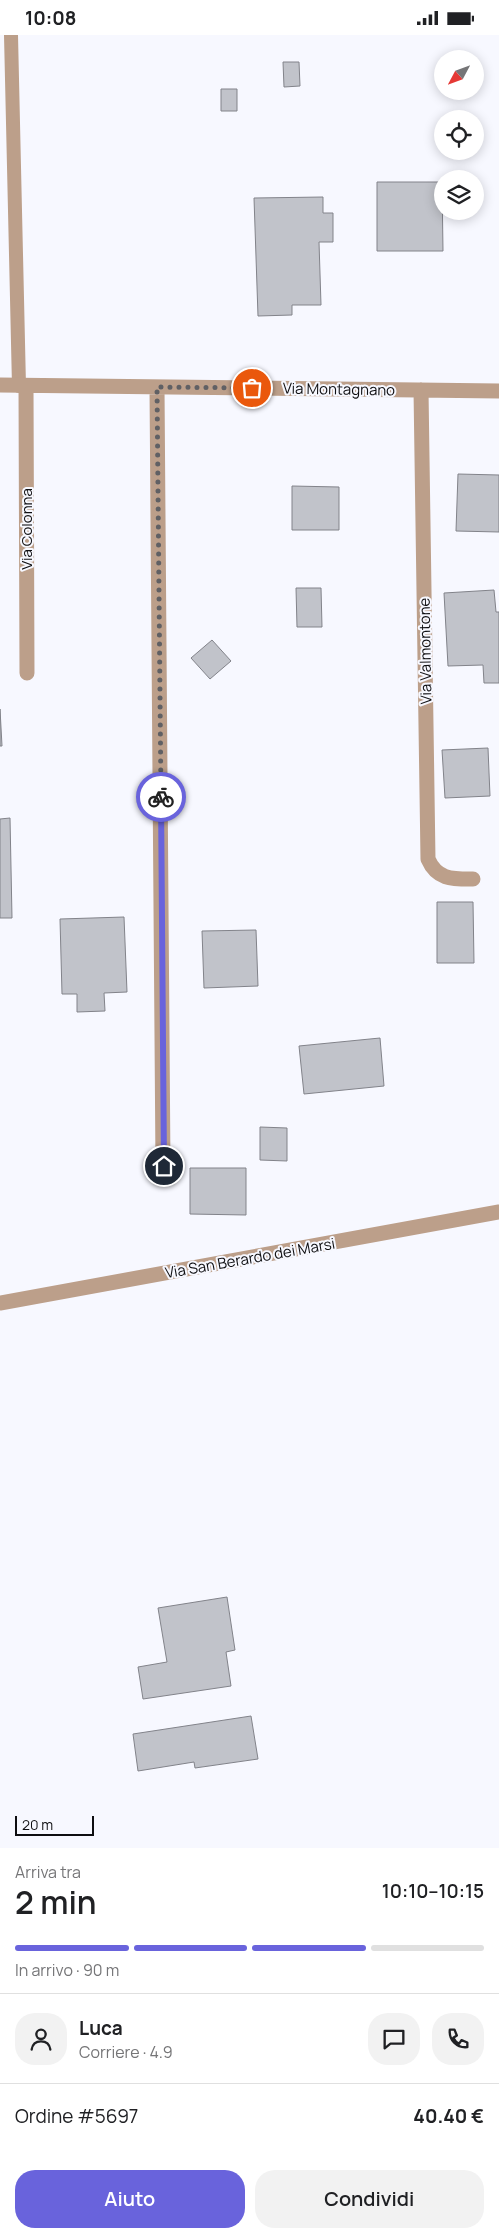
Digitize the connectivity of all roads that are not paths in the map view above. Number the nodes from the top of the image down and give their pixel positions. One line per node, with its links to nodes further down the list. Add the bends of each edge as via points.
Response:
1 (11, 35): 3 (lane)
2 (0, 385): 3 (street, Via Montagnano)
3 (22, 386): 4 (street, Via Montagnano); 7 (street, Via Colonna)
4 (157, 387): 5 (street, Via Montagnano); 9 (street)
5 (421, 390): 6 (street, Via Montagnano); 8 (street, Via Valmontone, via 428,859 435,871 445,877)
6 (499, 391)
7 (27, 673)
8 (473, 879)
9 (164, 1166)
10 (499, 1211): 11 (street, Via San Berardo dei Marsi)
11 (0, 1303)

